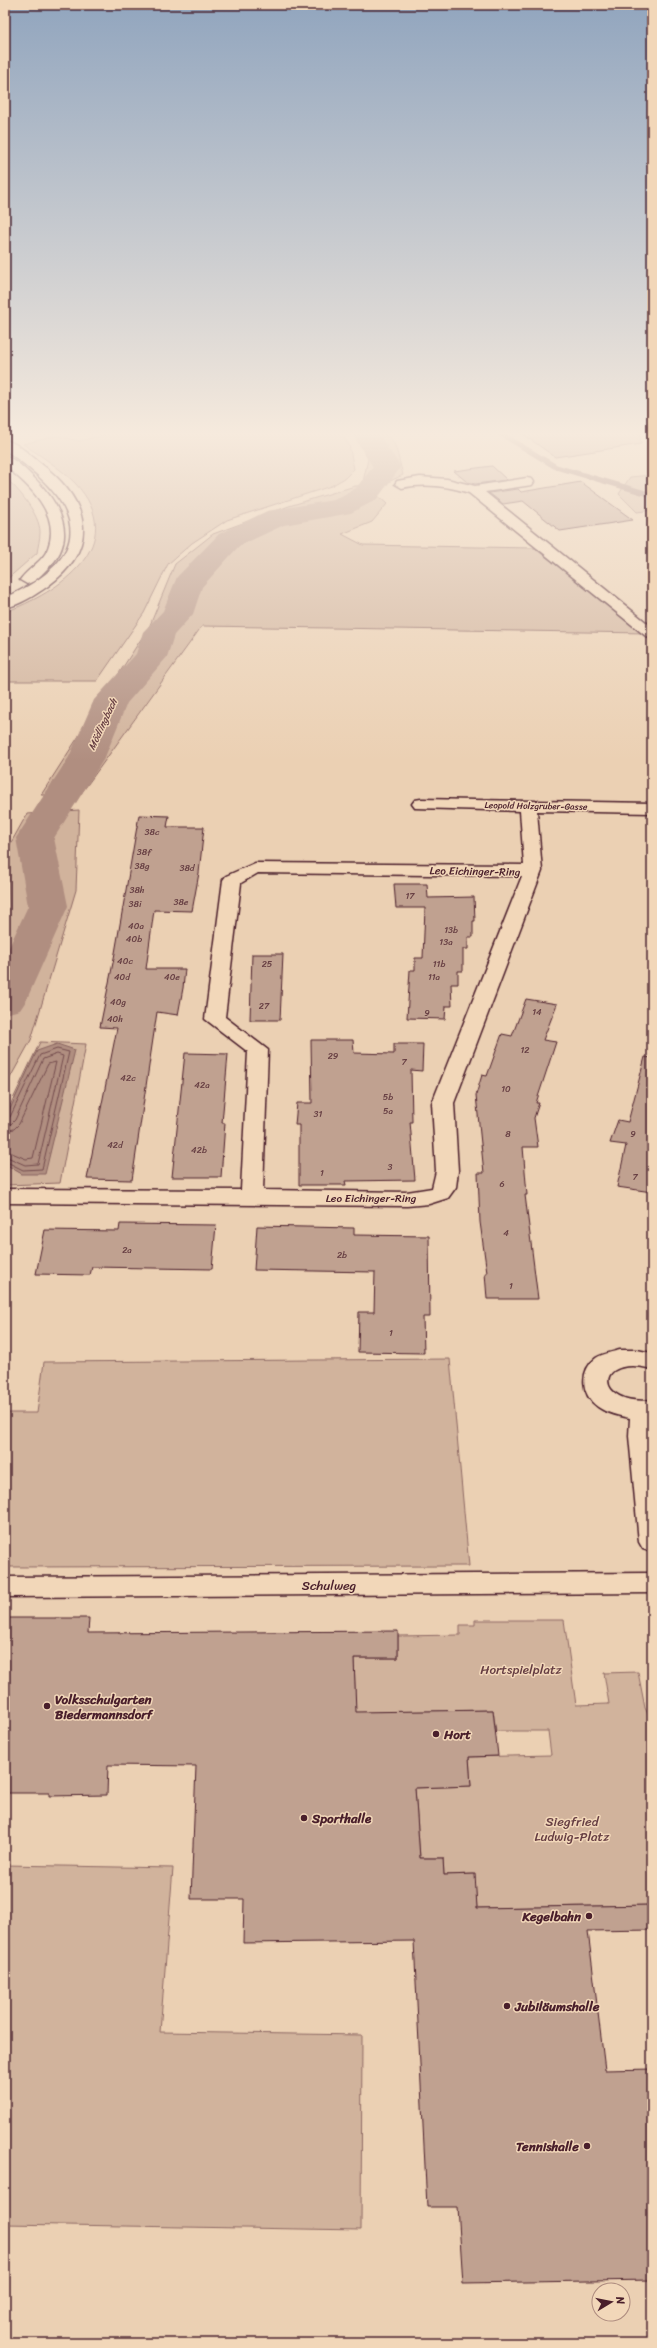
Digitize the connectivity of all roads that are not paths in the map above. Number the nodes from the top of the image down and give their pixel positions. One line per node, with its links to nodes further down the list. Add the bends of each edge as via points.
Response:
1 (57, 542): 4 (main road, via 47,562 35,574)
2 (77, 542): 5 (main road, via 70,557 59,571 24,596)
3 (538, 542): 6 (main road)
4 (5, 592)
5 (5, 604)
6 (652, 634)
7 (421, 804): 8 (main road, Leopold Holzgruber-Gasse)
8 (528, 805): 9 (main road, Leopold Holzgruber-Gasse); 10 (main road)
9 (652, 808)
10 (533, 871): 12 (main road, Leo Eichinger-Ring, via 443,1104 447,1171 445,1187 440,1193 407,1199); 12 (main road, Leo Eichinger-Ring, via 256,868 232,880 215,1019 258,1050)
11 (5, 1196): 12 (main road, Leo Eichinger-Ring)
12 (252, 1197)
13 (652, 1361): 14 (main road, via 621,1358 600,1369 596,1377 597,1386 608,1402 619,1407)
14 (648, 1410): 15 (main road, via 642,1436)
15 (652, 1542)
16 (652, 1583): 17 (main road, Schulweg)
17 (5, 1587)

